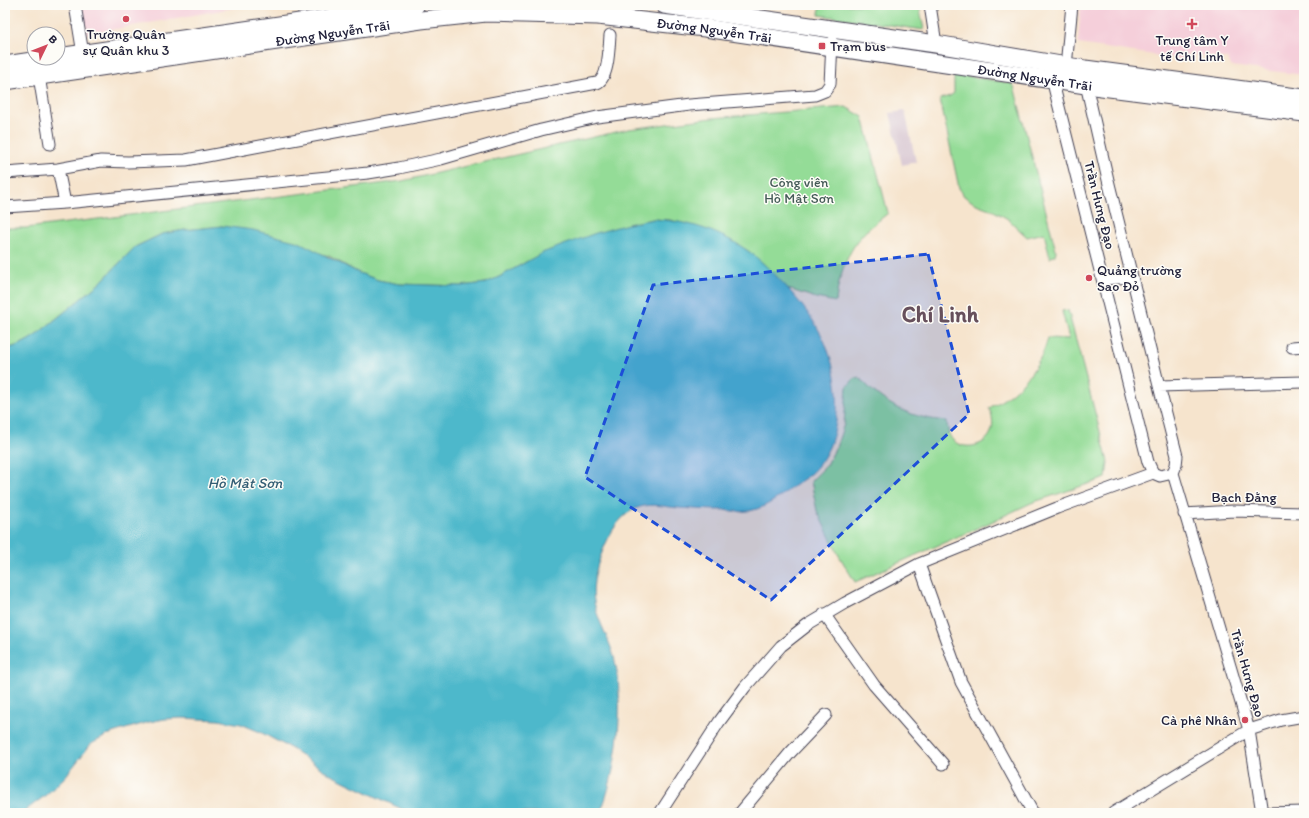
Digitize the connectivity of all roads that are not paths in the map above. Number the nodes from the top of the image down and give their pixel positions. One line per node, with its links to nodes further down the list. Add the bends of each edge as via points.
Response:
1 (75, 5): 12 (street)
2 (416, 5): 12 (highway, Đường Nguyễn Trãi)
3 (664, 5): 6 (highway, Đường Nguyễn Trãi)
4 (930, 5): 10 (street)
5 (1072, 5): 16 (street, Trần Hưng Đạo)
6 (713, 9): 8 (highway, Đường Nguyễn Trãi)
7 (593, 10): 11 (highway, Đường Nguyễn Trãi); 17 (highway, Đường Nguyễn Trãi, via 460,15)
8 (832, 30): 10 (highway, Đường Nguyễn Trãi); 11 (street)
9 (610, 35): 23 (street, via 606,75 597,83 186,160 102,160)
10 (936, 44): 16 (highway, Đường Nguyễn Trãi)
11 (832, 47): 16 (highway, Đường Nguyễn Trãi); 25 (street, via 830,84 825,91 814,95 689,105 597,117 541,130 441,159 368,173)
12 (83, 54): 13 (highway, Đường Nguyễn Trãi)
13 (66, 56)
14 (26, 62): 15 (highway)
15 (5, 65)
16 (1056, 70): 18 (highway, Đường Nguyễn Trãi); 28 (street, Trần Hưng Đạo)
17 (39, 76): 19 (highway, Đường Nguyễn Trãi); 22 (street)
18 (1085, 77): 20 (highway, Đường Nguyễn Trãi); 21 (highway, Đường Nguyễn Trãi); 27 (street, Trần Hưng Đạo)
19 (5, 81)
20 (1304, 98)
21 (1304, 113)
22 (50, 144)
23 (58, 169): 24 (street); 25 (street)
24 (5, 173)
25 (65, 203): 26 (street)
26 (5, 207)
27 (1132, 277): 28 (street); 32 (street, Trần Hưng Đạo)
28 (1103, 279): 33 (street, Trần Hưng Đạo, via 1148,462)
29 (1304, 346): 30 (street)
30 (1292, 347)
31 (1304, 382): 32 (street)
32 (1159, 386): 34 (street, Trần Hưng Đạo, via 1177,456)
33 (1153, 473): 34 (street, via 1160,476); 37 (street, via 1057,508)
34 (1173, 473): 36 (street, Trần Hưng Đạo)
35 (1304, 513): 36 (street, Bạch Đằng, via 1234,511)
36 (1184, 514): 41 (street, Trần Hưng Đạo)
37 (919, 564): 38 (street); 46 (street, via 961,682)
38 (824, 614): 42 (street, via 874,684); 44 (street, via 781,646 745,687)
39 (826, 715): 45 (street)
40 (1304, 716): 41 (street)
41 (1249, 730): 47 (street, Trần Hưng Đạo); 48 (street)
42 (943, 764)
43 (1304, 812): 48 (street)
44 (660, 813)
45 (740, 813)
46 (1033, 813)
47 (1113, 813)
48 (1262, 813)

